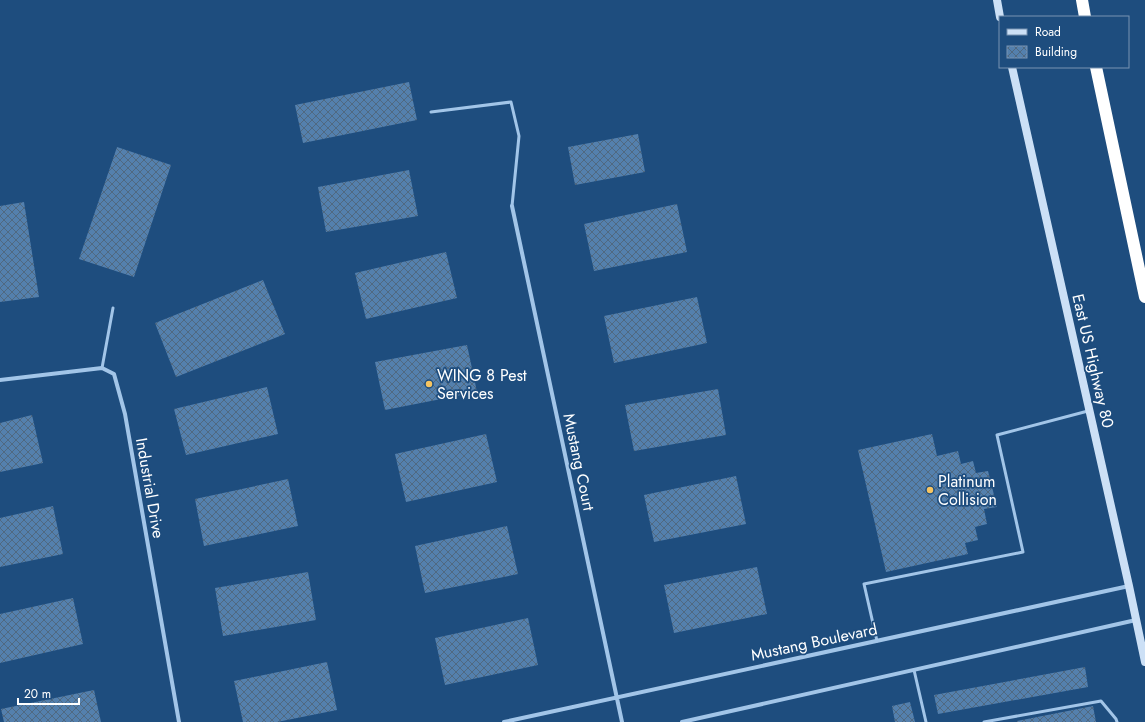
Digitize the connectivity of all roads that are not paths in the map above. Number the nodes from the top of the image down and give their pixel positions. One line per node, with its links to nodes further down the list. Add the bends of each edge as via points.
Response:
1 (996, 0): 3 (main road)
2 (1082, 0): 4 (highway)
3 (1000, 16)
4 (1085, 16)
5 (1012, 68): 13 (main road, East US Highway 80)
6 (1096, 68): 9 (highway)
7 (431, 112): 8 (lane, via 511,102 519,136)
8 (512, 206): 19 (street, Mustang Court)
9 (1145, 297)
10 (113, 308): 11 (lane)
11 (102, 368): 12 (street); 20 (street, Industrial Drive, via 114,374 125,414)
12 (0, 380)
13 (1090, 411): 14 (main road, East US Highway 80); 16 (lane, via 997,435 1023,552 864,584)
14 (1129, 586): 15 (main road, East US Highway 80); 16 (street, Mustang Boulevard)
15 (1136, 620): 17 (main road, East US Highway 80); 18 (street)
16 (877, 641): 19 (street, Mustang Boulevard)
17 (1145, 662)
18 (914, 670): 23 (street); 24 (lane)
19 (617, 698): 21 (street, Mustang Boulevard); 22 (street, Mustang Court)
20 (179, 722)
21 (504, 722)
22 (622, 722)
23 (682, 722)
24 (926, 722)
25 (984, 722): 26 (lane, via 1101,701)
26 (1117, 722)

